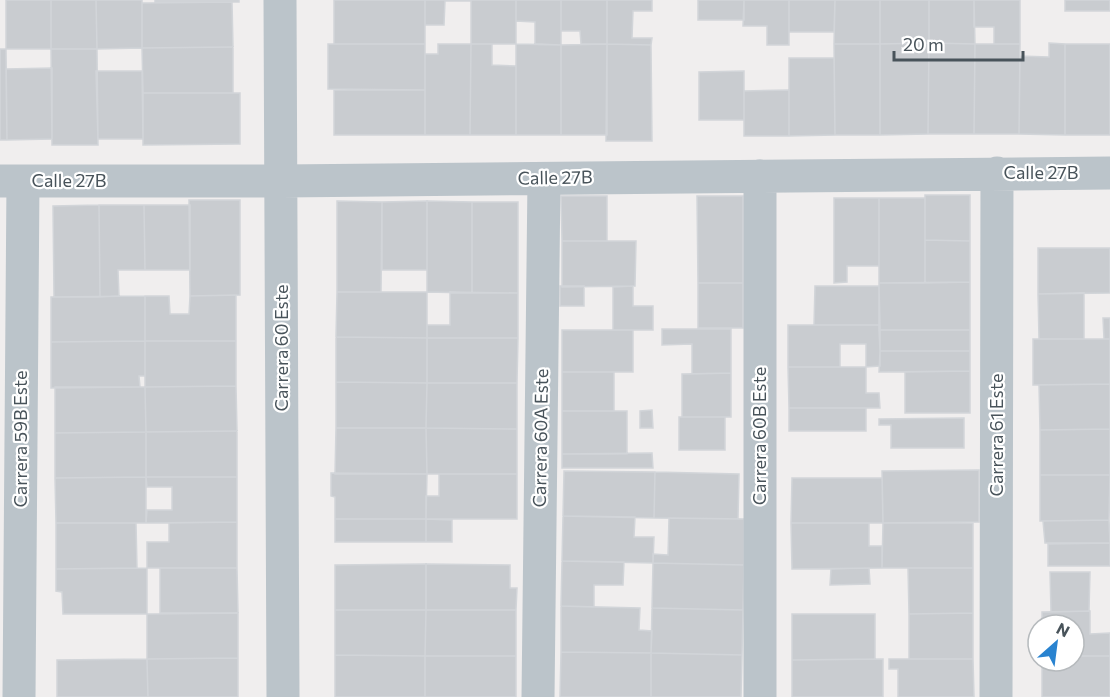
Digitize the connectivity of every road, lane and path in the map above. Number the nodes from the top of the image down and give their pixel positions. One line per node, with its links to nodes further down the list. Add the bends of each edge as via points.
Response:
1 (280, 0): 7 (street, Carrera 60 Este)
2 (997, 173): 3 (street, Calle 27B); 4 (street, Calle 27B); 12 (street, Carrera 61 Este)
3 (1110, 173)
4 (760, 176): 5 (street, Calle 27B); 11 (street, Carrera 60B Este)
5 (544, 178): 7 (street, Calle 27B); 10 (street, Carrera 60A Este)
6 (11, 181): 7 (street, Calle 27B); 8 (street, Carrera 59B Este)
7 (282, 181): 9 (street, Carrera 60 Este)
8 (19, 697)
9 (283, 697)
10 (538, 697)
11 (760, 697)
12 (996, 697)

